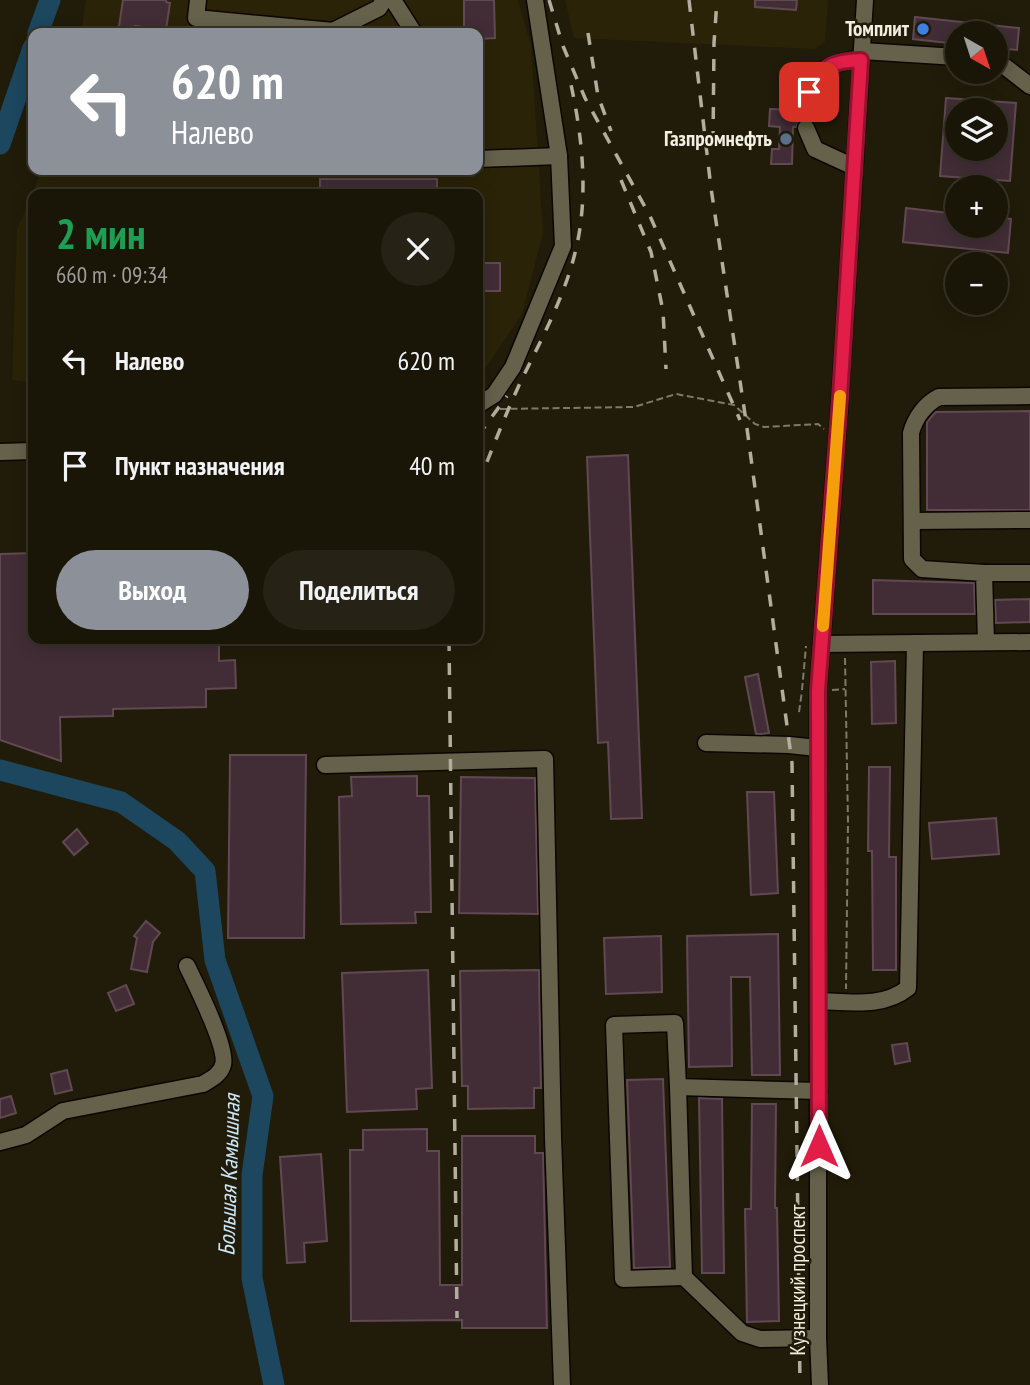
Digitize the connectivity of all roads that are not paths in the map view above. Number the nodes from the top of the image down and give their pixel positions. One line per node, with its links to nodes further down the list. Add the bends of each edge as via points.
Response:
1 (198, 0): 6 (street, via 196,18)
2 (384, 0): 7 (street, via 379,8)
3 (393, 0): 8 (street)
4 (535, 0): 15 (street)
5 (865, 0): 9 (street, Кузнецкий проспект)
6 (310, 28)
7 (337, 28)
8 (411, 28)
9 (861, 55): 10 (street); 13 (street, via 830,64 817,76); 17 (street, Кузнецкий проспект)
10 (945, 57)
11 (1008, 69): 12 (street)
12 (1030, 86)
13 (806, 110)
14 (806, 128): 17 (street, via 815,149)
15 (559, 156): 16 (street); 19 (street, via 563,246 513,367 494,395)
16 (483, 159)
17 (854, 167): 26 (street, Кузнецкий проспект)
18 (1030, 396): 23 (street, via 933,400 911,433)
19 (483, 402)
20 (28, 451): 21 (street)
21 (0, 452)
22 (1030, 520): 23 (street)
23 (912, 521): 24 (street, via 912,559 917,567)
24 (984, 573): 25 (street); 27 (street)
25 (1030, 573)
26 (814, 640): 29 (street); 31 (street, Кузнецкий проспект, via 810,690)
27 (986, 642): 28 (street); 29 (street)
28 (1030, 642)
29 (915, 643): 34 (street, via 908,988 880,1002)
30 (706, 743): 31 (street)
31 (817, 748): 34 (street, Кузнецкий проспект)
32 (325, 765): 40 (street, via 545,760)
33 (187, 966): 37 (street, via 221,1046 223,1066 218,1074 203,1084 63,1111 26,1135)
34 (819, 1001): 36 (street, Кузнецкий проспект)
35 (678, 1087): 36 (street); 38 (street); 38 (street, via 675,1023 614,1025 623,1279)
36 (819, 1091): 39 (street, Кузнецкий проспект)
37 (0, 1142)
38 (684, 1277): 39 (street, via 742,1333 760,1339)
39 (818, 1338): 41 (street, Кузнецкий проспект)
40 (562, 1385)
41 (820, 1385)

